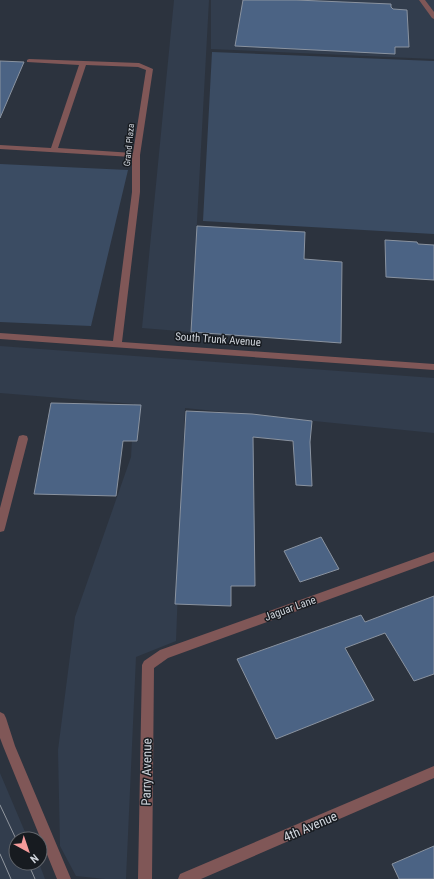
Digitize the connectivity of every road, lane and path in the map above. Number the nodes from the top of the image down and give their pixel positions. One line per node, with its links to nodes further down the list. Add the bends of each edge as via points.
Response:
1 (422, 0): 2 (street)
2 (434, 17)
3 (30, 61): 4 (street, Grand Plaza)
4 (83, 63): 6 (street); 7 (street, Grand Plaza, via 139,65 150,69)
5 (0, 147): 6 (street)
6 (54, 150): 7 (street)
7 (136, 155): 9 (street, Grand Plaza, via 136,192)
8 (0, 336): 9 (street, South Trunk Avenue)
9 (117, 344): 10 (street, South Trunk Avenue)
10 (434, 367)
11 (23, 439): 12 (street)
12 (0, 528)
13 (434, 556): 14 (street, Jaguar Lane, via 164,654)
14 (148, 665): 18 (street, Parry Avenue)
15 (0, 718): 17 (street)
16 (434, 772): 19 (street, 4th Avenue)
17 (64, 879)
18 (145, 879)
19 (185, 879)

